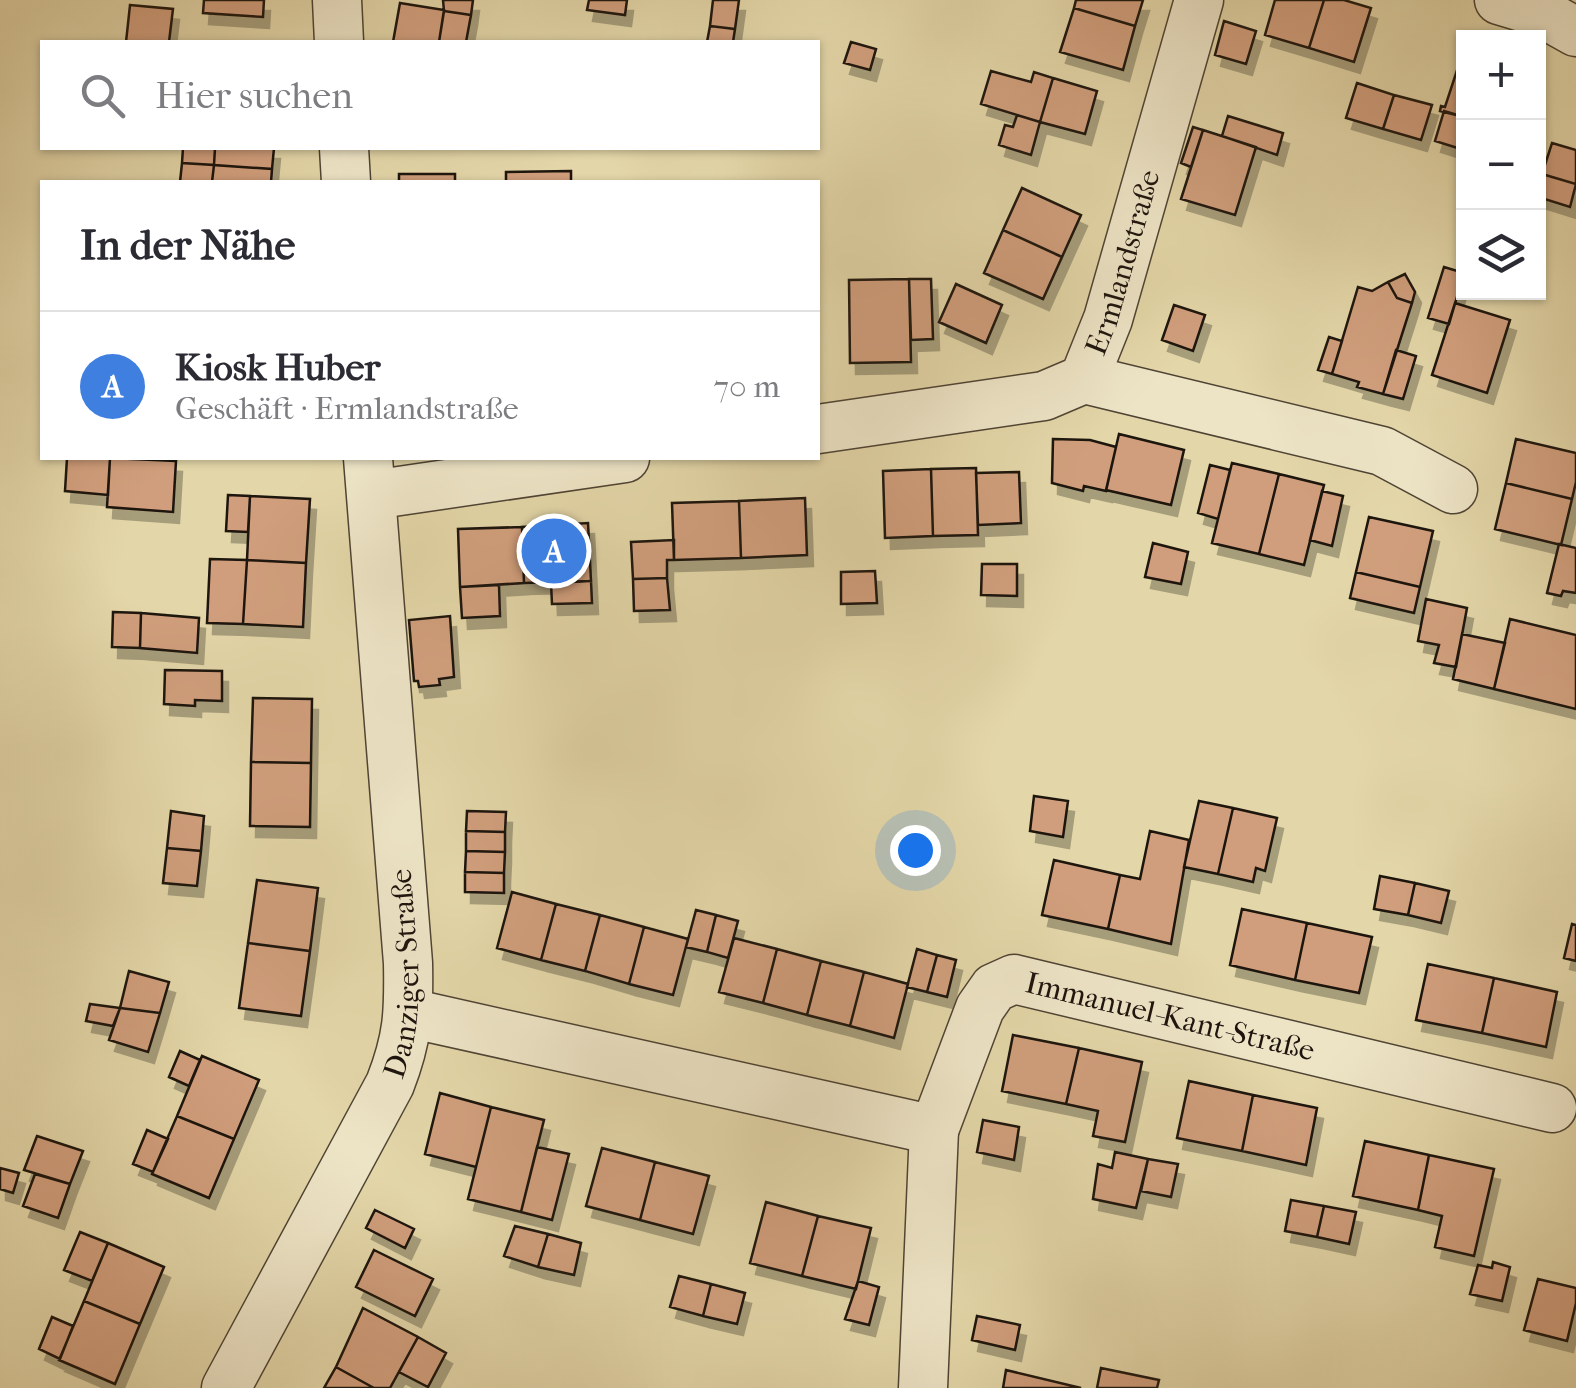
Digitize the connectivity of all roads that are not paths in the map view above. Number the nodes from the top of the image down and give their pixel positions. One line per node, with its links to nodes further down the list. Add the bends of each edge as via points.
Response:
1 (338, 0): 5 (street)
2 (1200, 0): 8 (street, Ermlandstraße)
3 (1499, 0): 4 (street)
4 (1576, 32)
5 (339, 40)
6 (344, 150): 7 (street)
7 (346, 180)
8 (1084, 380): 9 (street, Ermlandstraße, via 1044,396); 12 (street, via 1382,450)
9 (820, 429)
10 (597, 460): 11 (street)
11 (370, 476): 13 (street, Danziger Straße)
12 (1453, 489)
13 (410, 1013): 15 (street); 16 (street, Danziger Straße, via 390,1084)
14 (1552, 1108): 15 (street, Immanuel-Kant-Straße, via 1014,979 994,988 980,1008)
15 (934, 1130): 17 (street)
16 (226, 1388)
17 (923, 1388)

